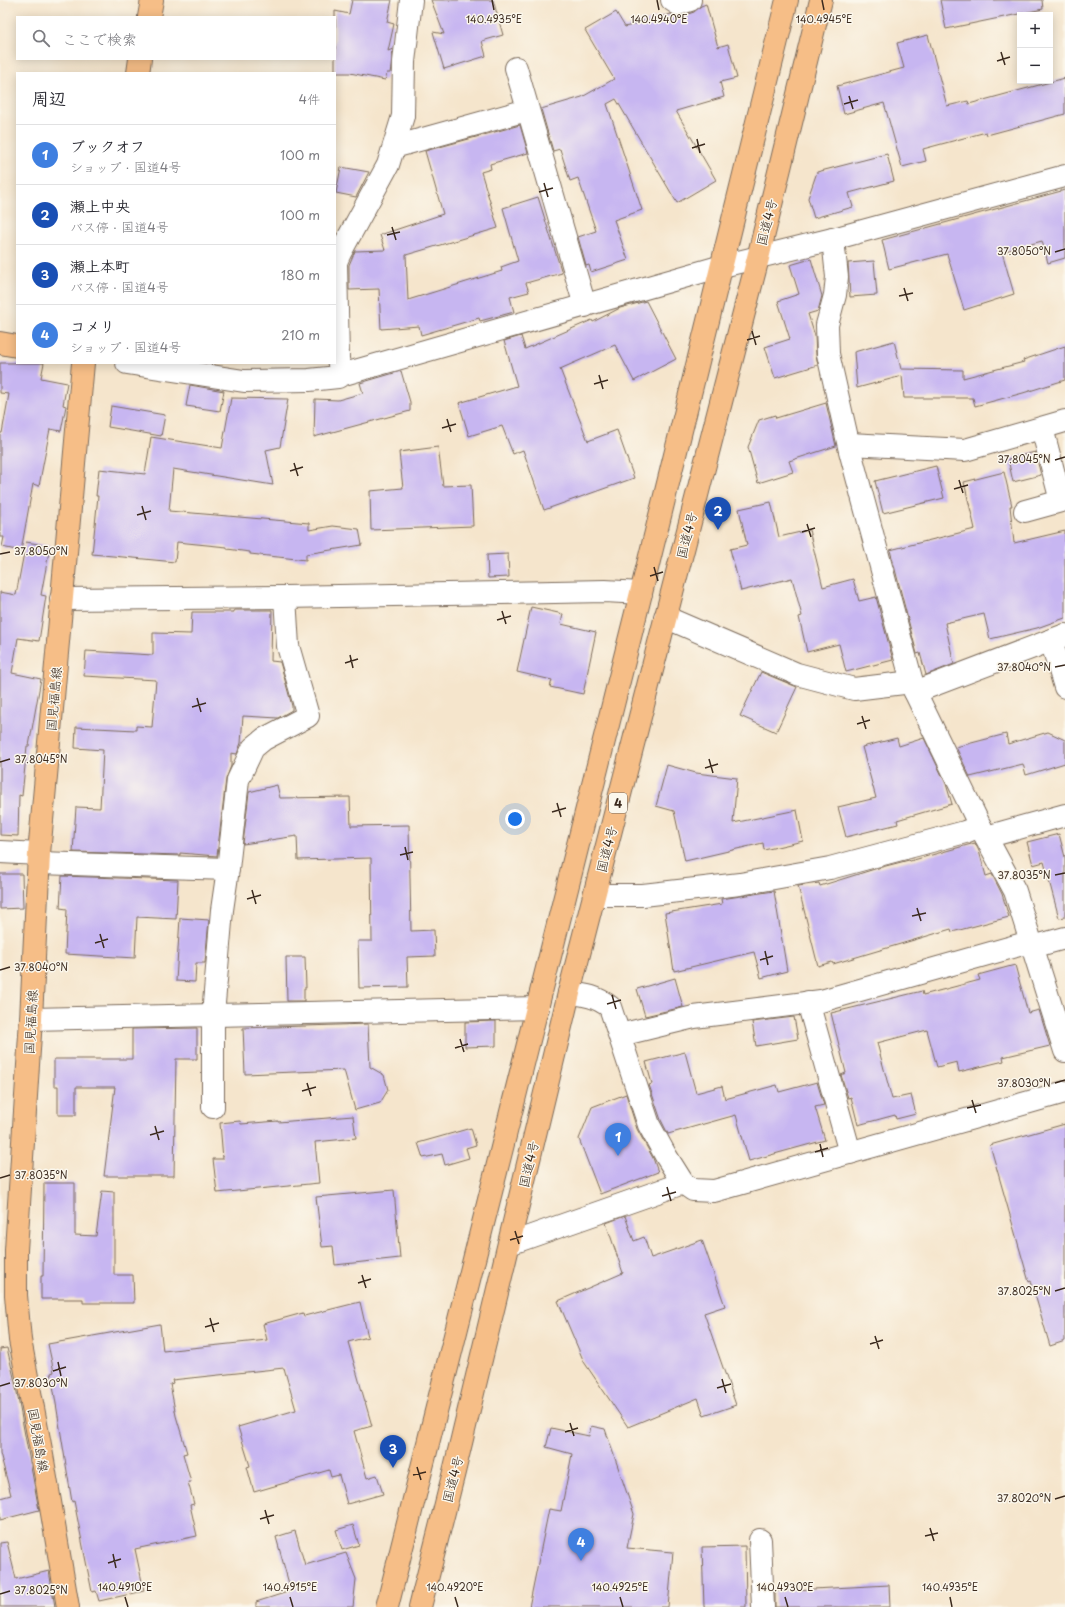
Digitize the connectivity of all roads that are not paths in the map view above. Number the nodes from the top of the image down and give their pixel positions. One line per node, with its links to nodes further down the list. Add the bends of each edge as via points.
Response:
1 (152, 0): 7 (main road)
2 (412, 0): 12 (street, via 404,62 403,116)
3 (672, 0): 4 (street, via 678,4)
4 (690, 0)
5 (787, 0): 16 (main road, 4)
6 (821, 0): 15 (main road, 国道4号 / 4)
7 (149, 16)
8 (140, 60): 10 (main road)
9 (516, 68): 11 (street)
10 (138, 72)
11 (527, 110): 12 (street); 17 (street)
12 (394, 147): 22 (street, via 388,165 336,262 338,359)
13 (1065, 176): 14 (street)
14 (833, 239): 15 (street); 25 (street, via 837,277 827,325 828,354)
15 (758, 258): 16 (street); 31 (main road, 国道4号 / 4)
16 (722, 266): 17 (street); 28 (main road, 4)
17 (585, 306): 22 (street)
18 (0, 343): 19 (main road)
19 (16, 346)
20 (83, 364): 30 (main road, 国見福島線)
21 (134, 364): 22 (street, via 244,381 309,380)
22 (341, 375)
23 (1065, 421): 24 (street)
24 (1042, 428): 25 (street, via 965,450); 26 (street)
25 (849, 444): 33 (street)
26 (1063, 500): 27 (street)
27 (1025, 511)
28 (641, 593): 29 (street, via 604,591); 45 (main road, 4)
29 (285, 597): 30 (street); 39 (street, via 288,646 308,716 264,739 253,748 238,780)
30 (61, 599): 38 (main road, 国見福島線)
31 (665, 617): 33 (street, via 797,674 854,689); 40 (main road, 国道4号 / 4)
32 (1058, 637): 33 (street); 34 (street)
33 (914, 687): 36 (street)
34 (1065, 687)
35 (1065, 816): 36 (street)
36 (983, 832): 40 (street, via 965,832 830,868 740,884 643,896); 42 (street, via 1015,891)
37 (0, 852): 38 (street)
38 (39, 858): 39 (street); 47 (main road, 国見福島線)
39 (228, 869): 46 (street)
40 (594, 895): 43 (main road, 国道4号 / 4)
41 (1065, 938): 42 (street)
42 (1031, 945): 44 (street, via 821,1001); 49 (street)
43 (569, 993): 48 (street, via 600,999 610,1007); 54 (main road, 国道4号 / 4)
44 (808, 1002): 48 (street, via 694,1017); 52 (street)
45 (538, 1008): 46 (street); 57 (main road, 4)
46 (213, 1015): 47 (street); 51 (street)
47 (31, 1019): 56 (main road, 国見福島線, via 16,1250 16,1295 20,1340)
48 (620, 1035): 53 (street, via 649,1125)
49 (1065, 1051)
50 (1065, 1092): 52 (street)
51 (213, 1107)
52 (850, 1153): 53 (street, via 714,1191 693,1190)
53 (683, 1183): 54 (street)
54 (509, 1244): 58 (main road, 国道4号 / 4)
55 (760, 1540): 59 (street)
56 (68, 1607)
57 (387, 1607)
58 (420, 1607)
59 (763, 1607)

